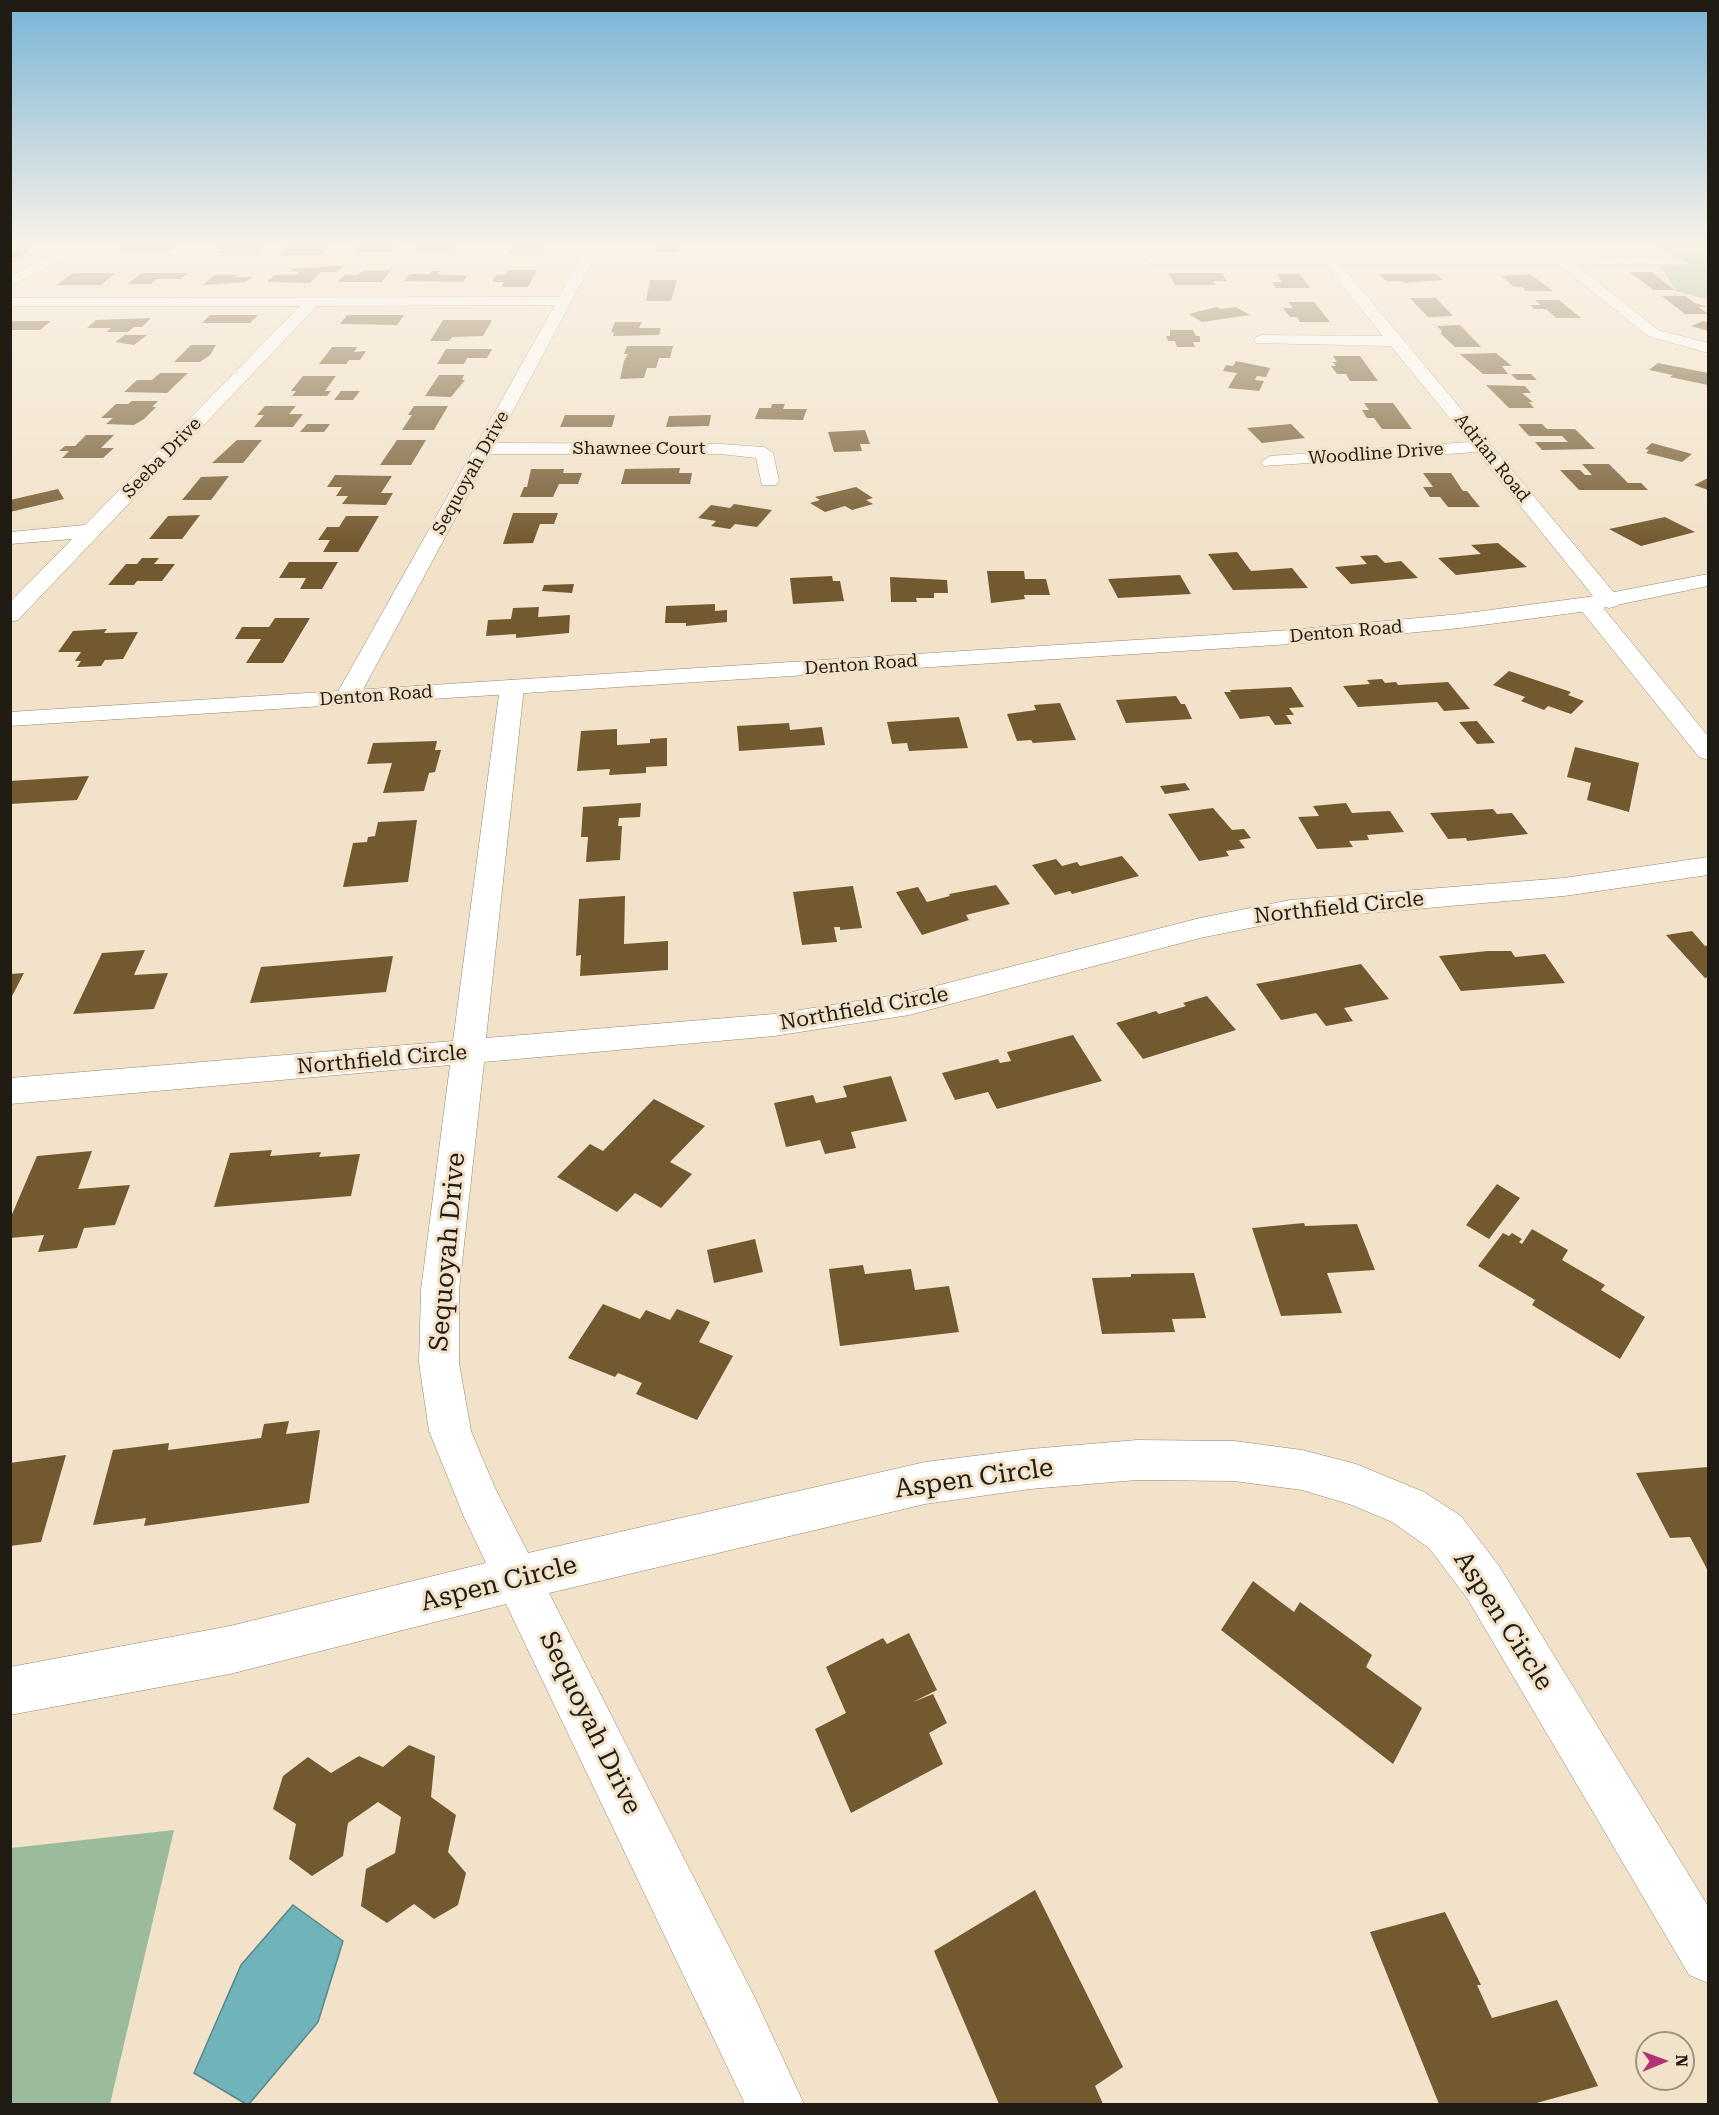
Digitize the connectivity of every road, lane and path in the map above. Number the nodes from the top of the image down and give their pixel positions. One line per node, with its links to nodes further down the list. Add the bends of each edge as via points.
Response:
1 (270, 346): 8 (street, Seeba Drive)
2 (540, 346): 5 (street, Sequoyah Drive)
3 (1399, 346): 4 (street, Adrian Road)
4 (1482, 446): 6 (street, Woodline Drive); 11 (street, Adrian Road)
5 (484, 448): 7 (street, Shawnee Court, via 721,448 764,453); 14 (street, Sequoyah Drive)
6 (1270, 462)
7 (769, 481)
8 (91, 531): 9 (street); 12 (street, Seeba Drive)
9 (10, 538)
10 (1708, 580): 11 (street, Denton Road)
11 (1598, 602): 13 (street, Denton Road, via 1437,624 1291,637); 16 (street)
12 (10, 615)
13 (512, 687): 14 (street, Denton Road); 18 (street, Sequoyah Drive)
14 (347, 698): 15 (street, Denton Road)
15 (10, 719)
16 (1708, 752)
17 (1708, 866): 18 (street, Northfield Circle, via 1564,887 1290,910 1200,928 909,1004 774,1025)
18 (468, 1053): 19 (street, Northfield Circle); 20 (street, Sequoyah Drive, via 440,1290 439,1363 450,1431 479,1502)
19 (10, 1091)
20 (519, 1580): 21 (street, Aspen Circle, via 230,1650); 22 (street, Aspen Circle, via 640,1548 925,1483 1030,1469 1137,1460 1234,1461 1302,1470 1356,1485 1408,1507 1445,1532 1483,1582); 23 (street, Sequoyah Drive)
21 (10, 1690)
22 (1708, 1956)
23 (775, 2104)

